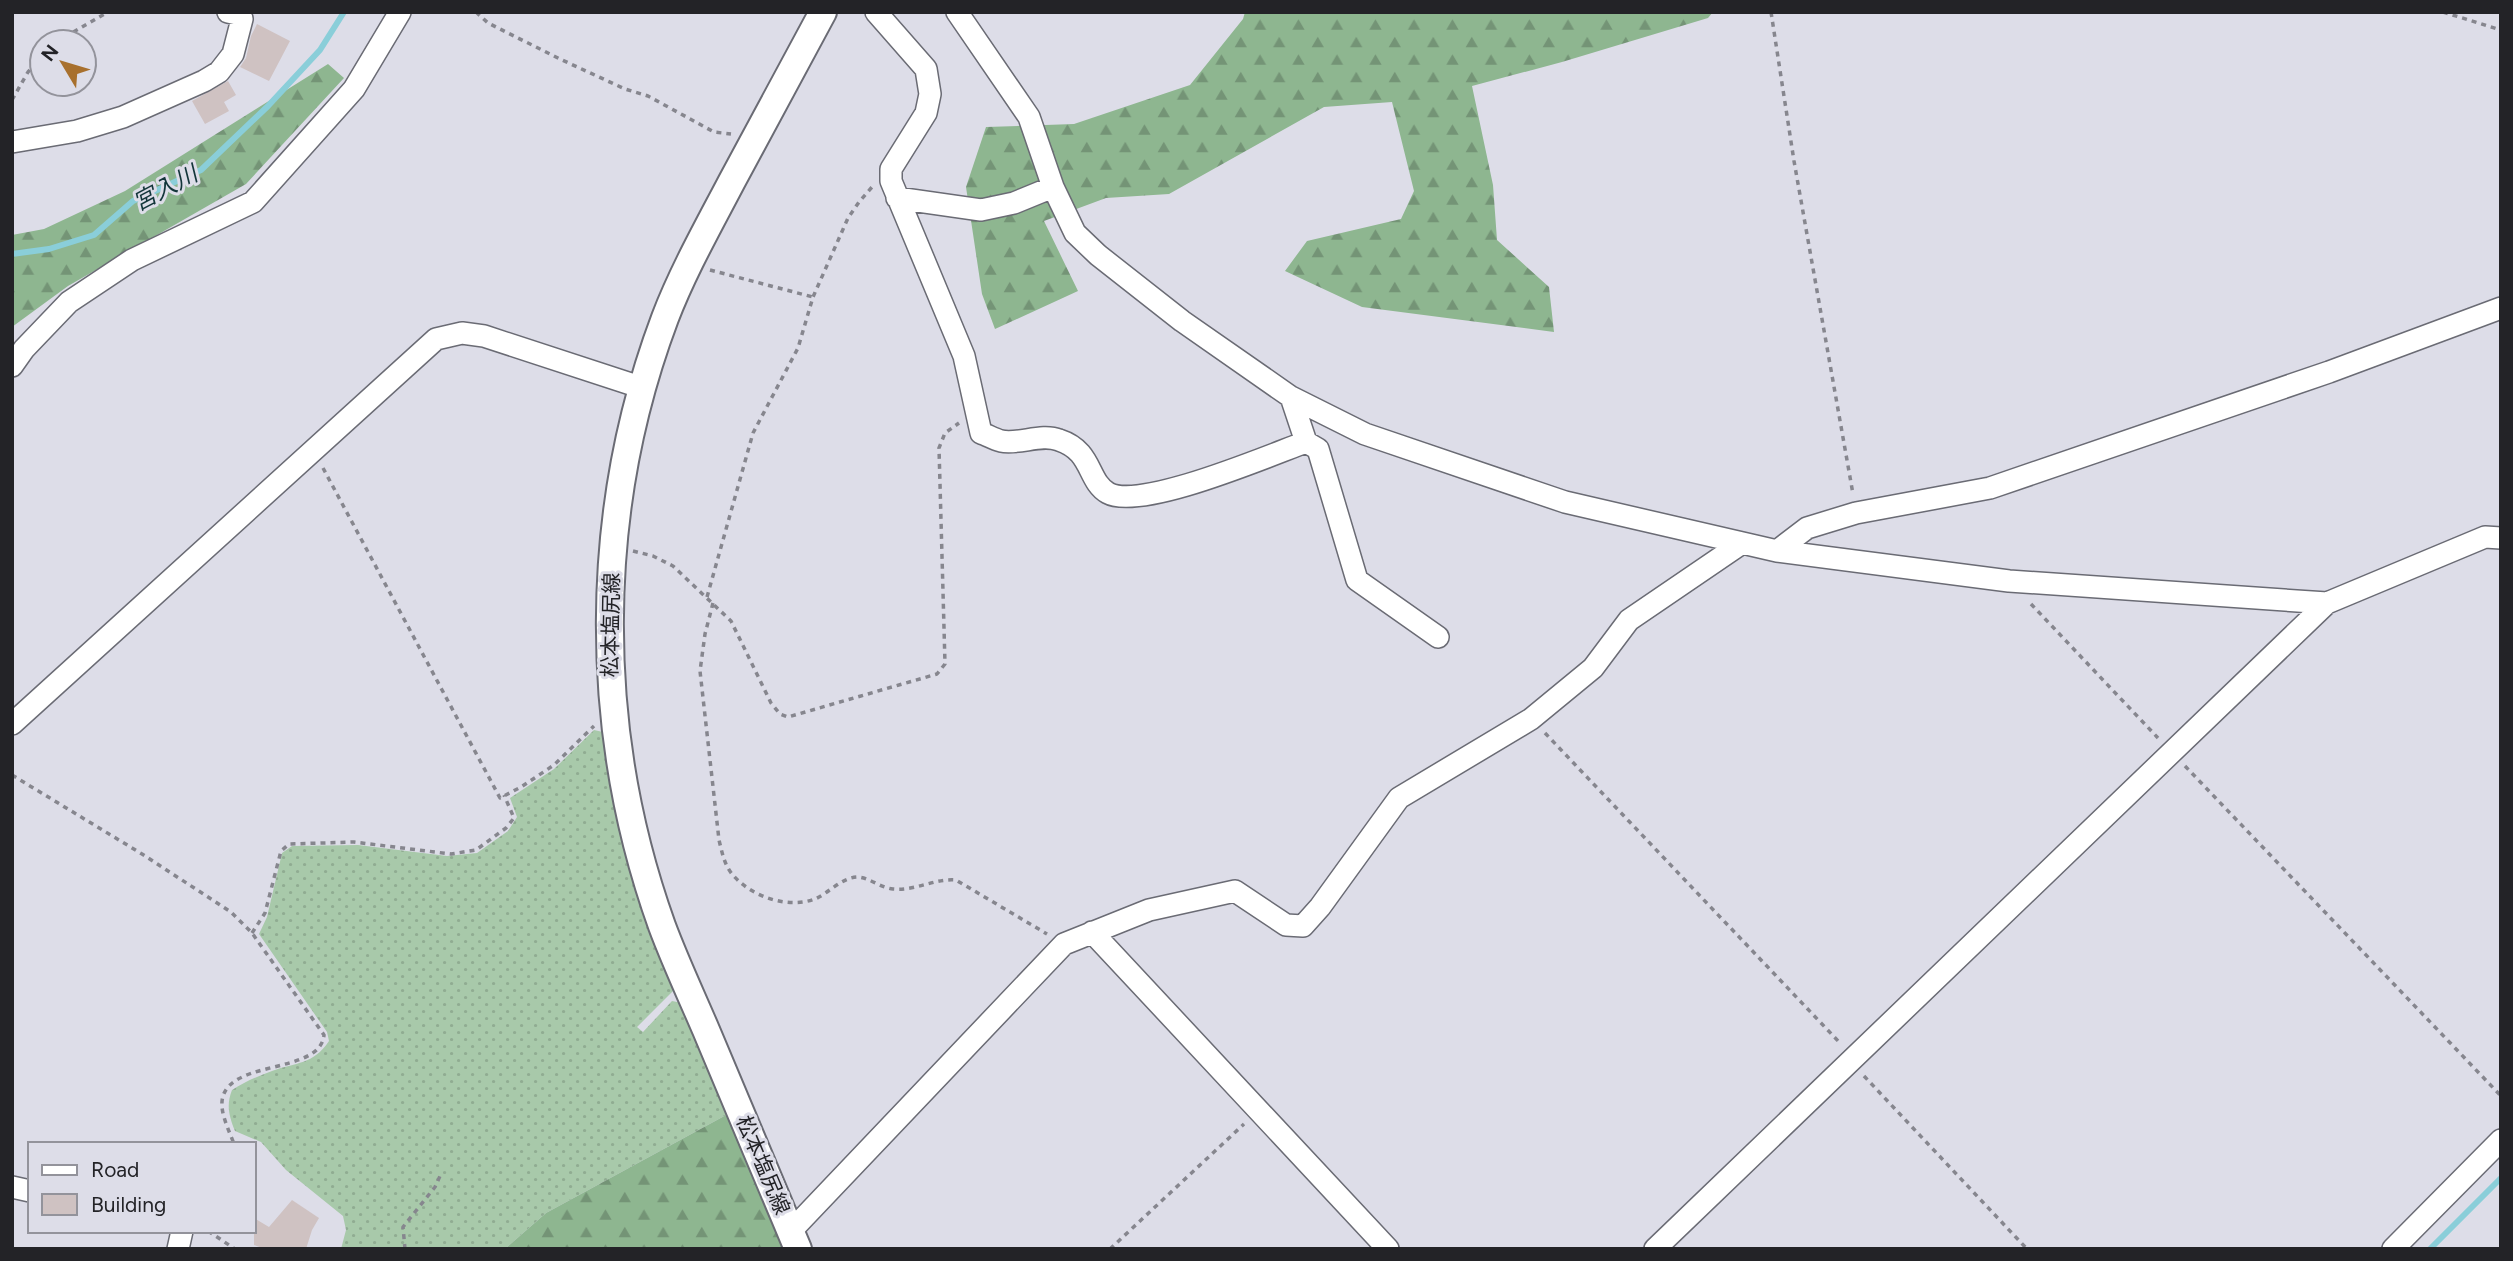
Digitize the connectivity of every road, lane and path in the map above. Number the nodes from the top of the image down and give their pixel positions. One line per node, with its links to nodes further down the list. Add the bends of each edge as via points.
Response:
1 (108, 12): 10 (path)
2 (228, 12): 15 (street, via 242,19 233,54 219,72 122,117 77,131)
3 (400, 12): 21 (street, via 354,89 253,202 132,260 69,302)
4 (476, 12): 14 (path, via 488,23 648,96 714,132)
5 (823, 12): 14 (main road, 松本塩尻線)
6 (877, 12): 17 (street, via 926,69 930,94 926,113 891,169)
7 (957, 12): 16 (street, via 1029,117)
8 (1771, 12): 27 (path)
9 (2444, 12): 11 (path)
10 (80, 28)
11 (2501, 30)
12 (28, 72): 13 (path)
13 (12, 100)
14 (756, 137): 18 (main road, 松本塩尻線)
15 (12, 142)
16 (1053, 187): 17 (street, via 981,210); 23 (street, via 1075,233 1098,255)
17 (894, 190): 19 (path, via 873,186 859,202); 24 (street, via 964,356)
18 (690, 265): 19 (path); 22 (main road, 松本塩尻線, via 665,317)
19 (813, 297): 33 (path, via 798,348 753,433)
20 (2501, 308): 27 (street, via 1990,488)
21 (12, 366)
22 (643, 388): 26 (street, via 484,336 462,333 436,339); 30 (main road, 松本塩尻線, via 621,478)
23 (1291, 397): 25 (street); 29 (street, via 1365,434 1565,502)
24 (976, 415): 25 (street, via 981,433 1002,441 1055,438 1070,444 1086,458 1098,484 1108,494 1119,496 1155,495); 34 (path, via 953,425 939,448 945,664 937,674 788,717 771,703 732,621)
25 (1306, 442): 36 (street, via 1318,449 1357,580)
26 (314, 451): 39 (street); 42 (path, via 500,797)
27 (1856, 513): 31 (street, via 1807,528)
28 (2501, 538): 35 (street, via 2485,537)
29 (1742, 542): 31 (street); 38 (street, via 1629,620 1593,668)
30 (614, 545): 33 (path, via 673,566); 37 (main road, 松本塩尻線, via 609,661)
31 (1777, 551): 32 (street)
32 (2009, 581): 35 (street); 40 (path)
33 (707, 597): 34 (path)
34 (713, 603): 45 (path, via 700,671 719,839 732,874 747,888 792,904 816,898 858,877 891,889 957,880)
35 (2327, 603): 40 (street)
36 (1438, 638)
37 (612, 712): 42 (path, via 554,765); 53 (main road, 松本塩尻線, via 634,834 662,926)
38 (1531, 719): 43 (street, via 1399,798 1303,926 1286,925 1235,891 1149,910); 46 (path)
39 (12, 724)
40 (2173, 753): 46 (street); 47 (path)
41 (12, 775): 44 (path, via 231,912)
42 (504, 795): 44 (path, via 514,818 476,850 451,854 354,842 289,844 281,851 265,914)
43 (1092, 932): 45 (street); 48 (street)
44 (252, 933): 50 (path, via 324,1035 323,1043 298,1061 232,1084 222,1107)
45 (1065, 944): 53 (street)
46 (1853, 1060): 58 (street); 59 (path)
47 (2501, 1096)
48 (1259, 1111): 56 (path); 57 (street)
49 (2501, 1140): 60 (street)
50 (233, 1142)
51 (440, 1176): 55 (path, via 403,1227)
52 (211, 1233): 54 (path)
53 (795, 1240)
54 (235, 1249)
55 (405, 1249)
56 (1110, 1249)
57 (1388, 1249)
58 (1655, 1249)
59 (2027, 1249)
60 (2393, 1249)

